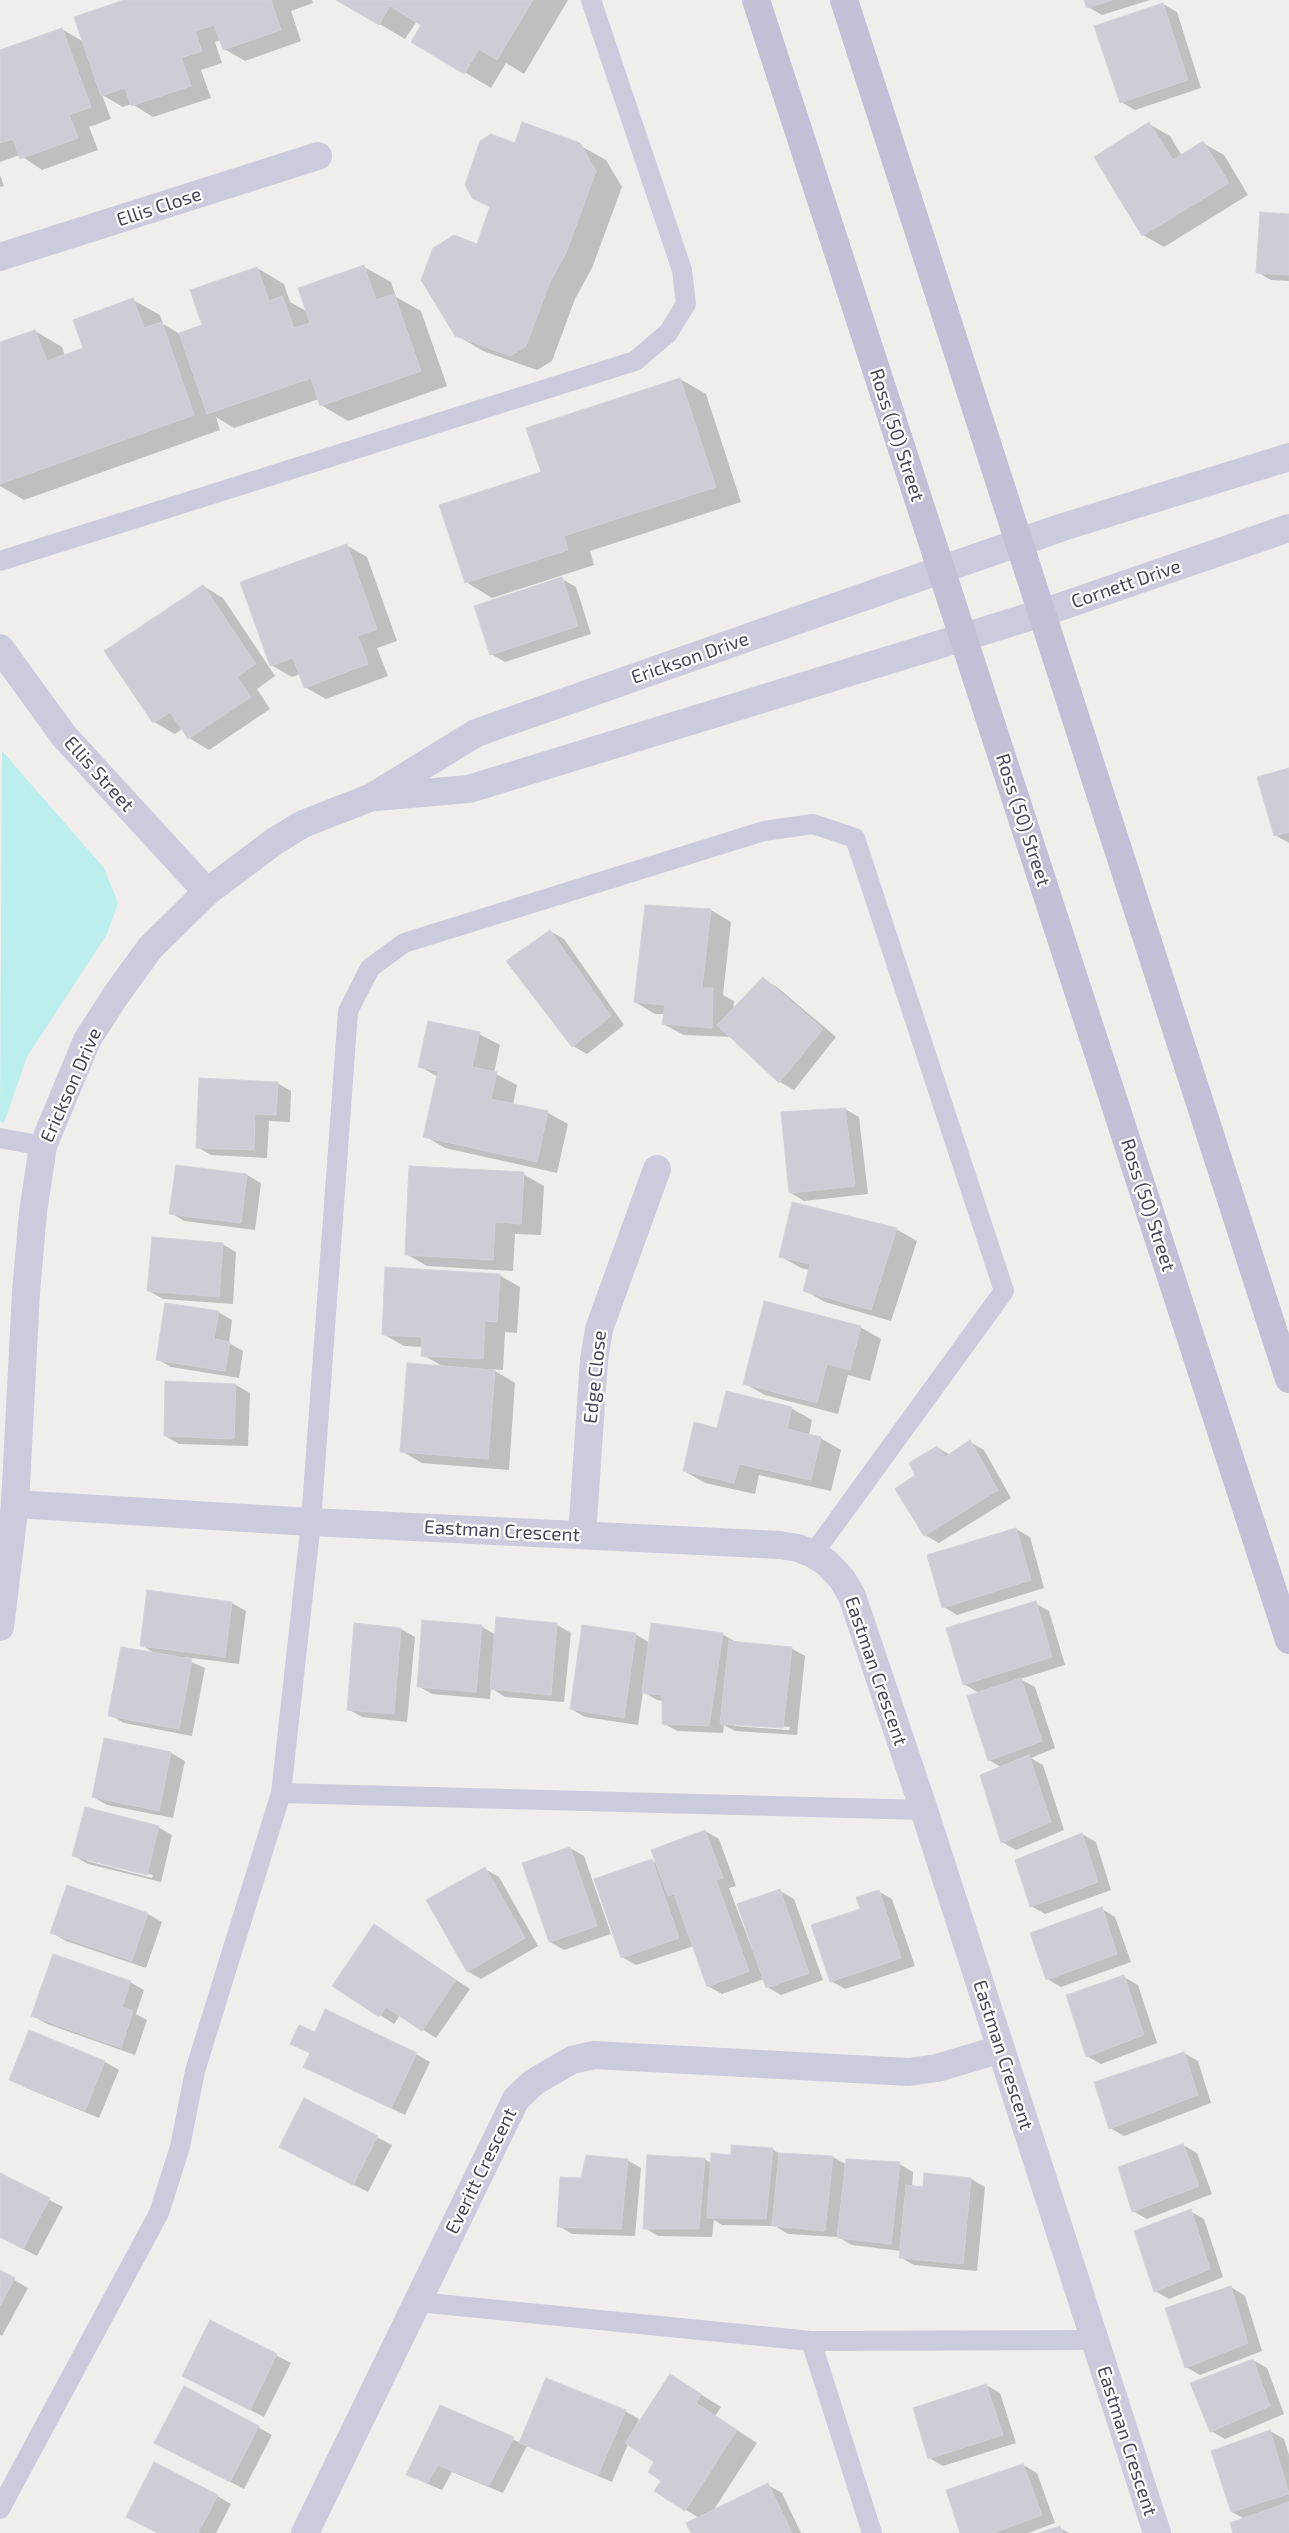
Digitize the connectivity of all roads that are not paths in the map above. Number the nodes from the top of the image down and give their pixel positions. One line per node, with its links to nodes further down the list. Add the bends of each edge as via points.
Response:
1 (591, 0): 9 (lane, via 682,270 686,304 668,333 635,361)
2 (756, 0): 10 (main road, Ross (50) Street)
3 (844, 0): 8 (main road)
4 (318, 156): 5 (street, Ellis Close)
5 (0, 257)
6 (1289, 457): 8 (street)
7 (1289, 528): 11 (street, Cornett Drive)
8 (1019, 542): 10 (street, Erickson Drive); 11 (main road)
9 (0, 561)
10 (941, 569): 12 (main road, Ross (50) Street); 14 (street, Erickson Drive, via 476,733)
11 (1042, 614): 12 (street, Cornett Drive); 19 (main road)
12 (962, 637): 14 (street, Erickson Drive, via 469,789); 25 (main road, Ross (50) Street)
13 (0, 648): 15 (street, Ellis Street, via 64,736)
14 (372, 797): 15 (street, Erickson Drive, via 303,824)
15 (207, 892): 17 (street, Erickson Drive, via 150,948 116,995 87,1040)
16 (0, 1138): 17 (lane)
17 (43, 1146): 20 (street, Erickson Drive, via 26,1292)
18 (657, 1169): 22 (street, Edge Close, via 599,1329)
19 (1289, 1379)
20 (15, 1504): 21 (street, Eastman Crescent); 24 (street, Erickson Drive)
21 (311, 1522): 22 (street, Eastman Crescent); 23 (lane, via 348,1010 370,968 404,943 764,831 813,824 855,838 1004,1291); 26 (lane)
22 (582, 1535): 23 (street, Eastman Crescent, via 780,1545)
23 (813, 1554): 27 (street, Eastman Crescent, via 842,1579 852,1596)
24 (0, 1627)
25 (1289, 1640)
26 (281, 1793): 27 (lane); 32 (lane, via 196,2071 180,2147 159,2213)
27 (924, 1810): 28 (street, Eastman Crescent)
28 (1001, 2049): 29 (street, Everitt Crescent, via 937,2068 909,2072 594,2055 572,2060 534,2082 516,2099); 30 (street, Eastman Crescent)
29 (418, 2302): 31 (lane); 33 (street, Everitt Crescent)
30 (1095, 2340): 31 (lane); 35 (street, Eastman Crescent)
31 (811, 2341): 34 (lane)
32 (0, 2509)
33 (306, 2533)
34 (872, 2533)
35 (1157, 2533)

